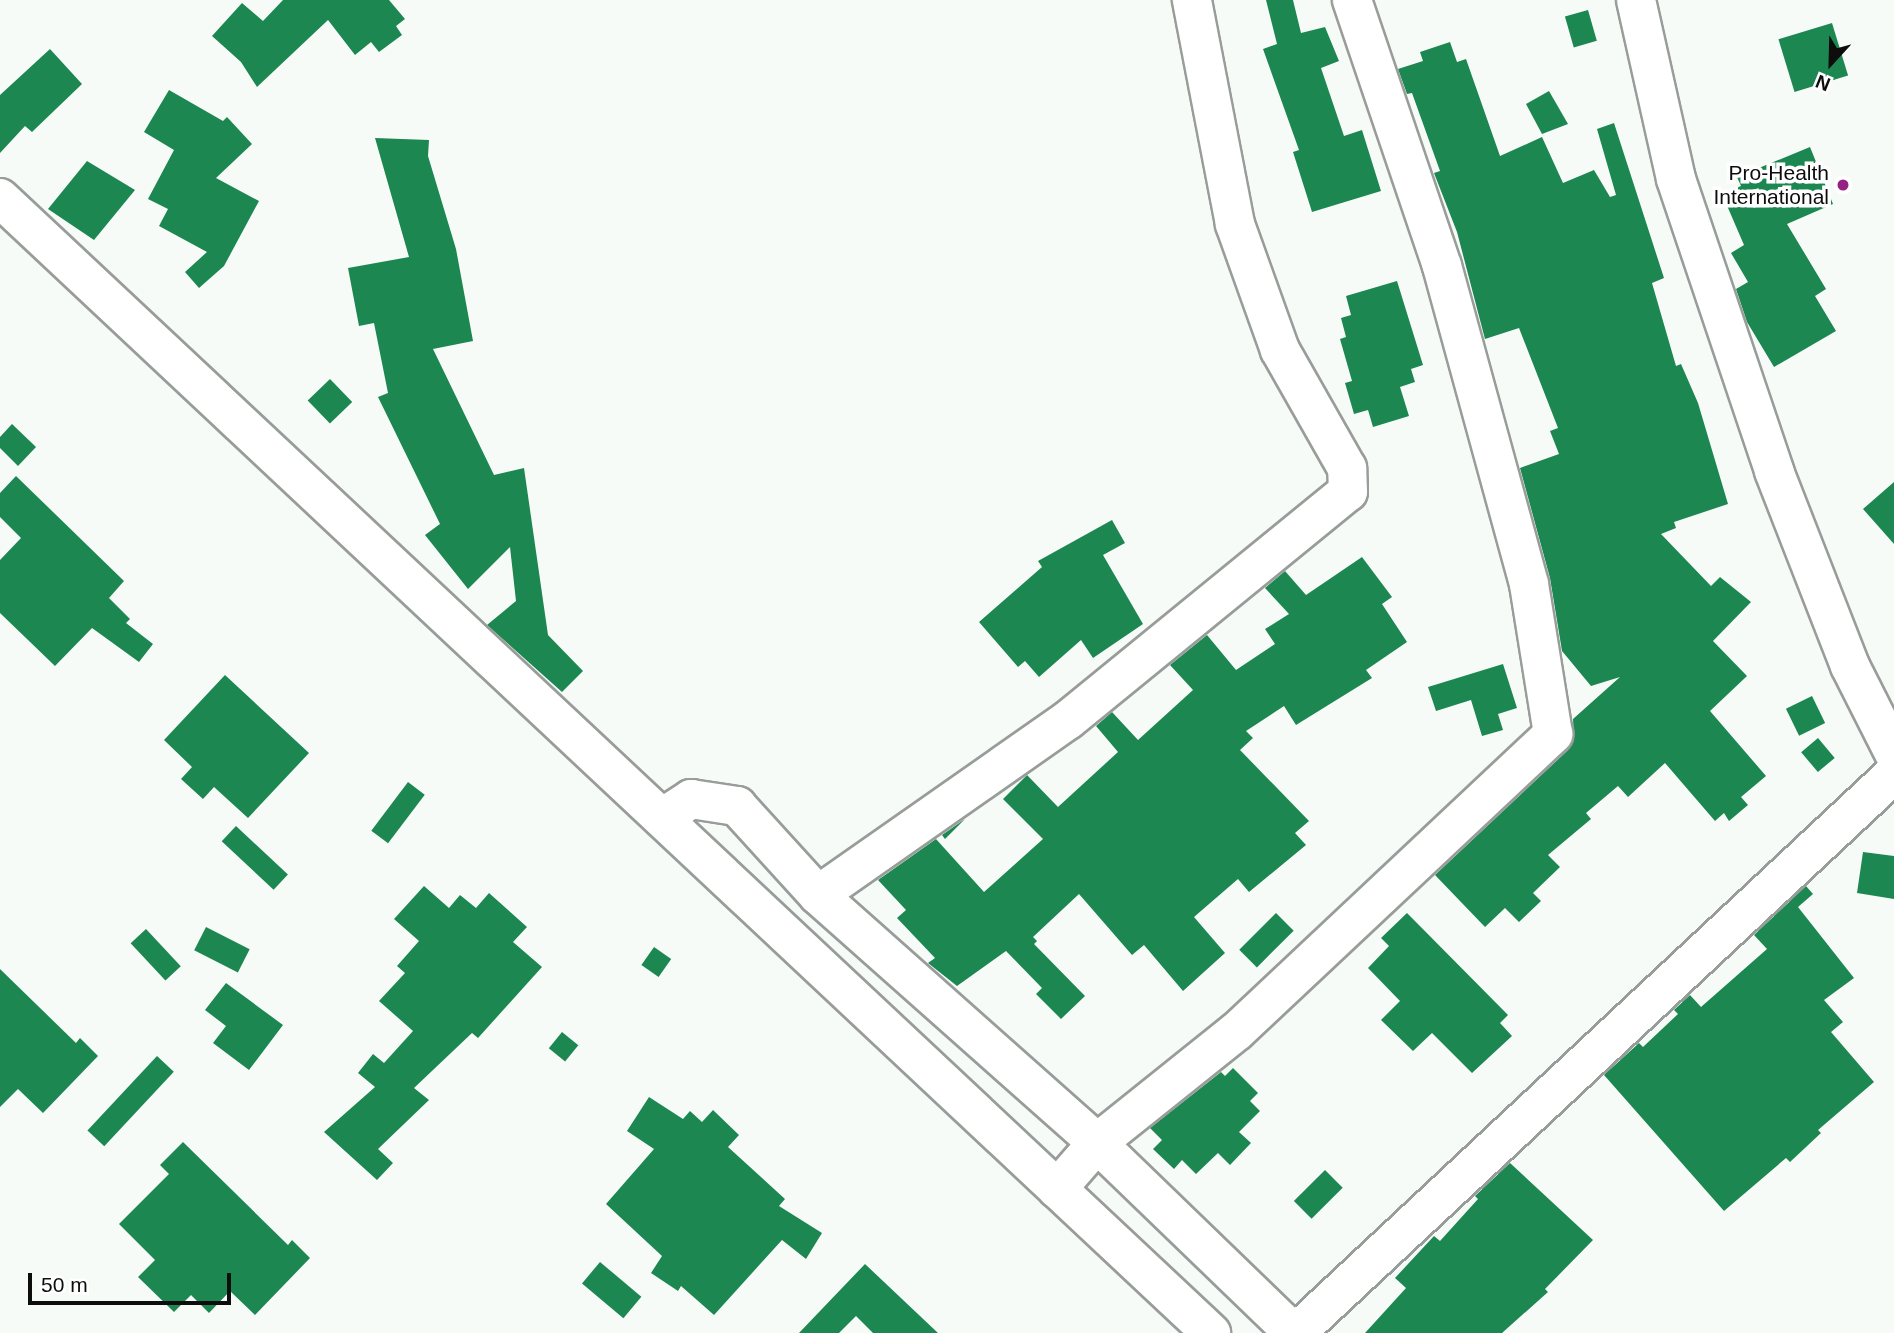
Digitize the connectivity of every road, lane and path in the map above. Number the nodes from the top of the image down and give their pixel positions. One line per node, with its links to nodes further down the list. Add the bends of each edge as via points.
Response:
1 (1192, 0): 8 (street, via 1235,223 1280,350 1347,468 1348,492 1068,720)
2 (1352, 0): 9 (street, via 1446,279 1529,584 1553,734 1237,1031)
3 (1636, 0): 5 (street, via 1676,179 1769,459 1850,666)
4 (0, 198): 7 (street)
5 (1894, 753)
6 (1894, 774): 12 (street)
7 (662, 818): 8 (street, via 691,799 737,806); 10 (street)
8 (818, 895): 9 (street)
9 (1097, 1143): 10 (street); 12 (street)
10 (1057, 1189): 11 (street)
11 (1211, 1333)
12 (1295, 1333)

